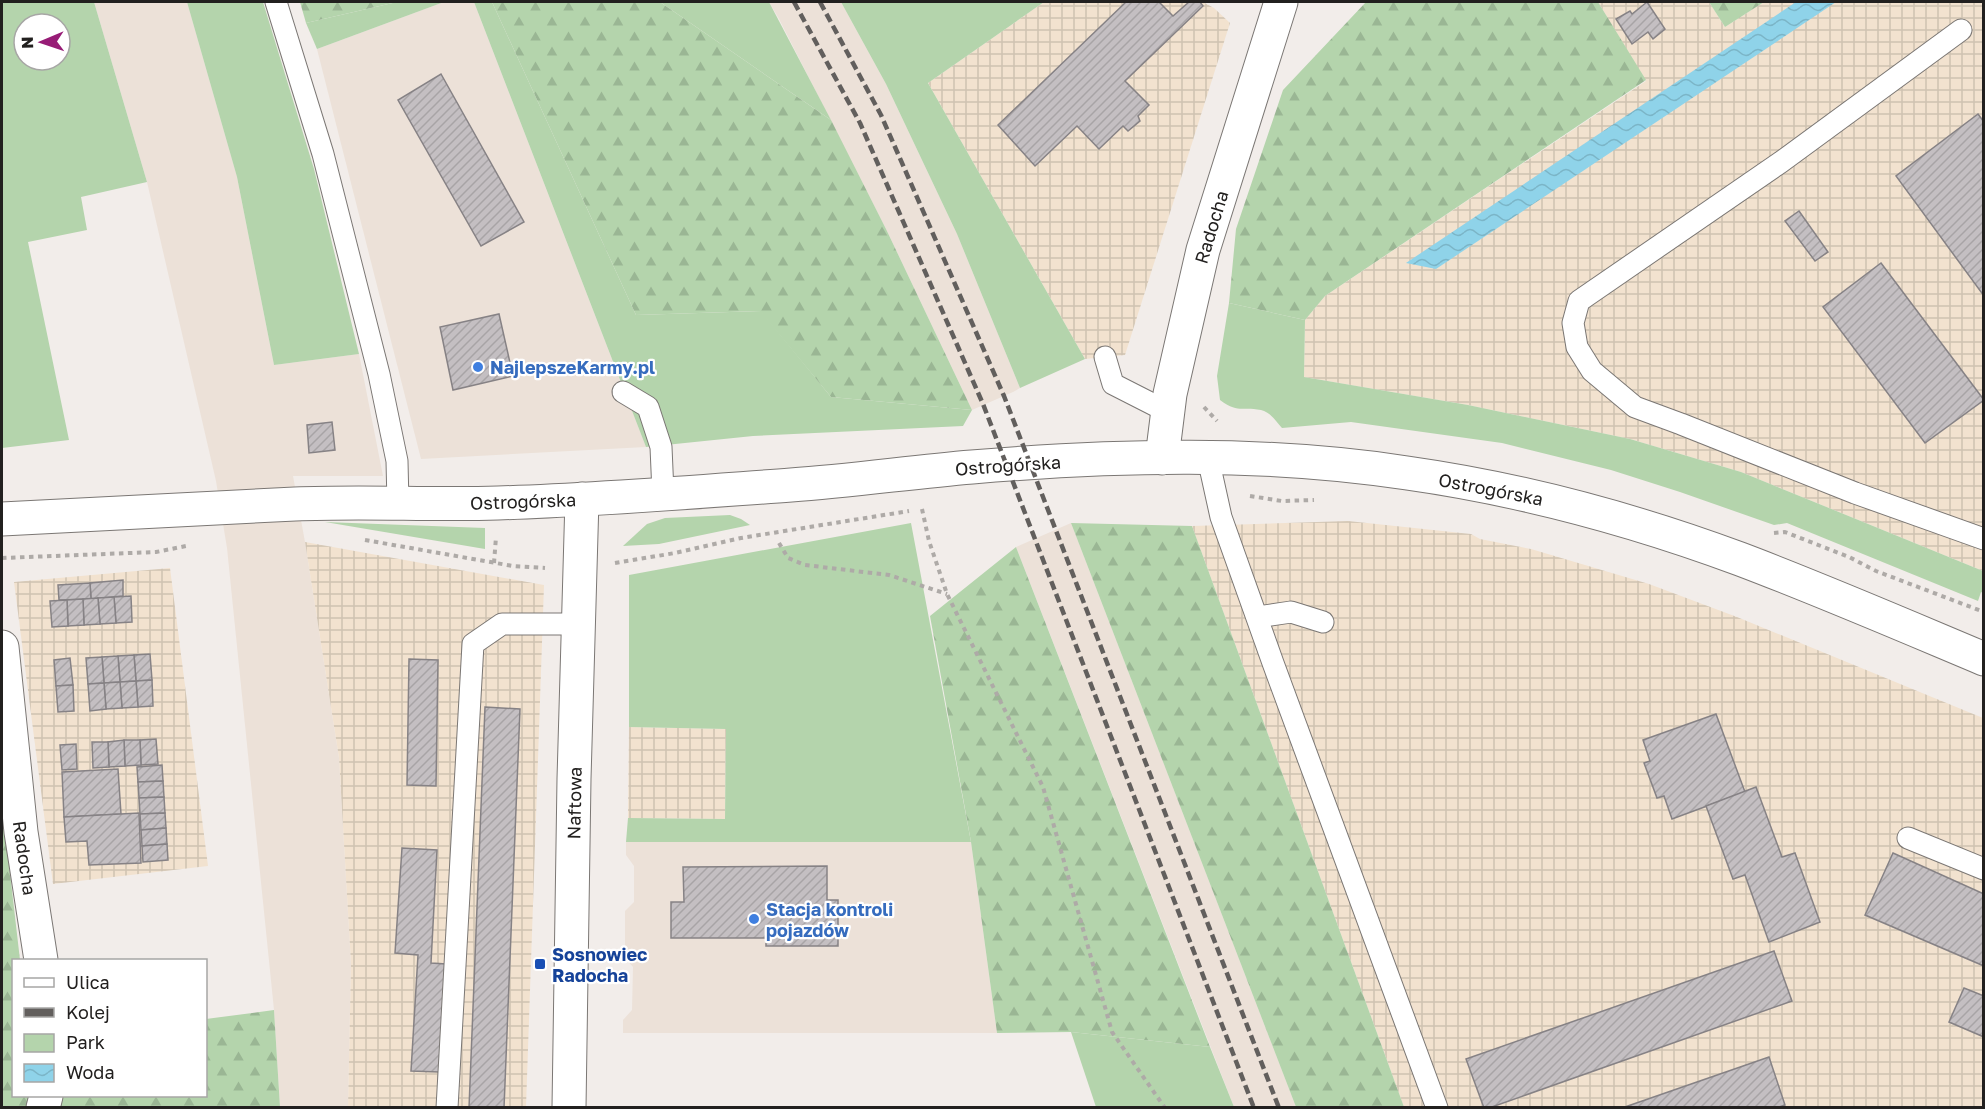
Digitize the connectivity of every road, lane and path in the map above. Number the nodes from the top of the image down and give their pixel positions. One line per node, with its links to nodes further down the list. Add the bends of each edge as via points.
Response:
1 (276, 2): 15 (lane, via 323,154 379,374 397,461)
2 (1281, 2): 7 (street, Radocha, via 1203,250)
3 (1961, 30): 18 (lane, via 1781,162 1579,301 1573,324 1577,347 1592,371 1635,407)
4 (1105, 357): 7 (lane, via 1113,384)
5 (623, 392): 11 (lane, via 648,407 661,447)
6 (1201, 398): 8 (path, via 1208,414)
7 (1168, 412): 9 (street, Radocha)
8 (1222, 424)
9 (1162, 458): 10 (street, Ostrogórska); 11 (street, Ostrogórska, via 986,466)
10 (1208, 458): 24 (lane, via 1221,517); 28 (street, Ostrogórska, via 1322,463 1406,472 1573,506 1741,560)
11 (663, 493): 12 (street, Ostrogórska)
12 (582, 499): 15 (street, Ostrogórska); 22 (street, Naftowa)
13 (1271, 499): 14 (path)
14 (1323, 499)
15 (398, 504): 16 (street, Ostrogórska, via 299,504)
16 (2, 519)
17 (360, 539): 22 (path, via 513,566)
18 (1983, 539)
19 (779, 543): 23 (path, via 788,558 806,565 889,575)
20 (191, 544): 21 (path, via 166,551)
21 (2, 558)
22 (580, 566): 23 (path, via 922,508); 26 (street, Naftowa)
23 (947, 594): 34 (path, via 1043,787 1112,1032)
24 (1258, 617): 25 (lane, via 1291,612); 35 (lane)
25 (1323, 622)
26 (579, 624): 32 (lane, via 502,624 473,644); 33 (street, Naftowa)
27 (2, 647): 31 (street, Radocha, via 21,832)
28 (1983, 659)
29 (1908, 838): 30 (lane)
30 (1983, 869)
31 (40, 959)
32 (447, 1107)
33 (569, 1107)
34 (1165, 1107)
35 (1437, 1107)

